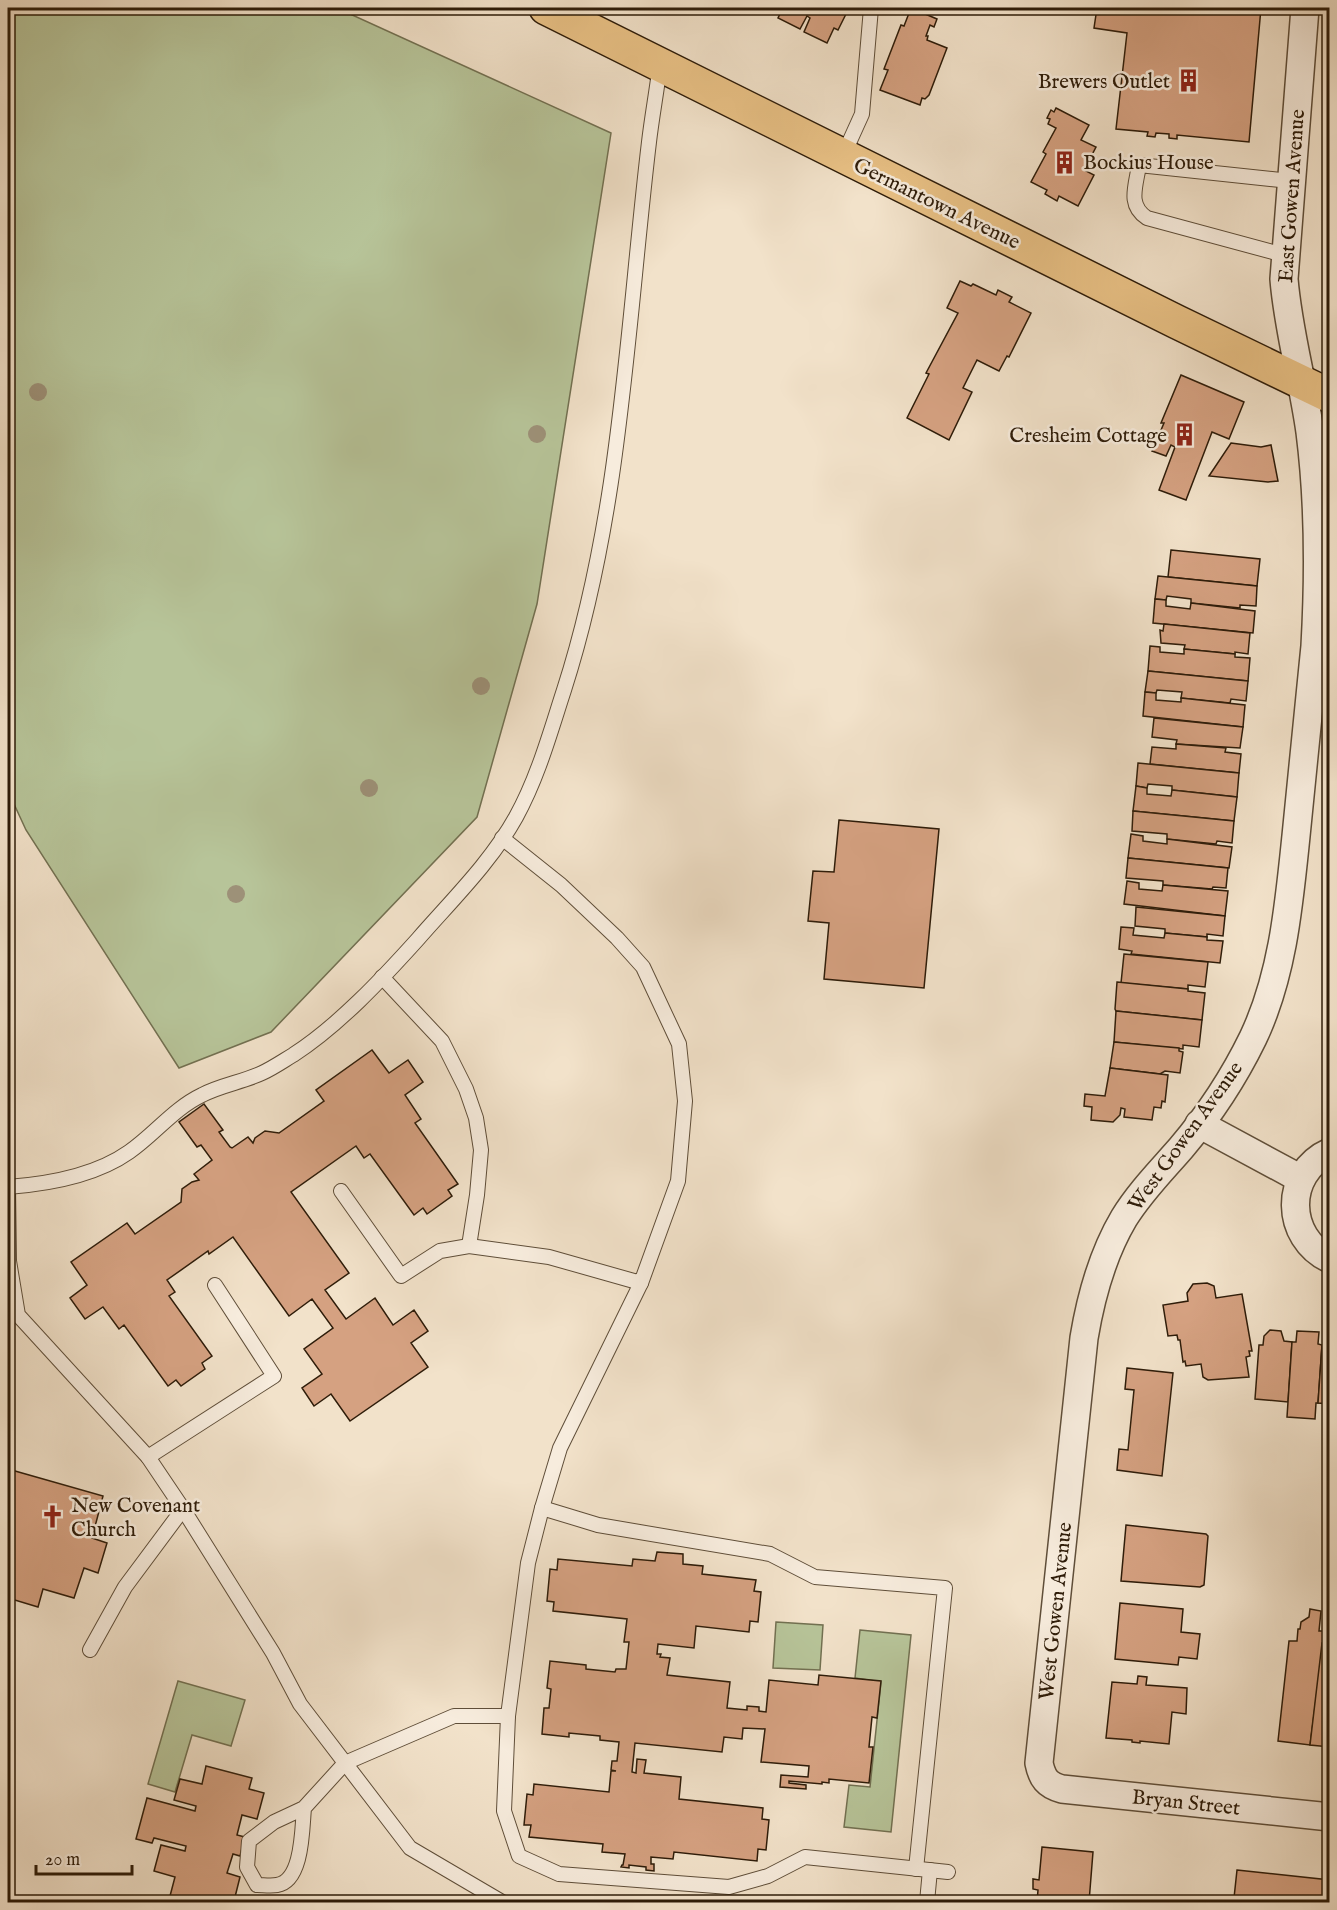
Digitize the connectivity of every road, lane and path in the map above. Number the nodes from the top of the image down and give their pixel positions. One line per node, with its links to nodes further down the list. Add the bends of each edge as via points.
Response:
1 (546, 8): 4 (main road, Germantown Avenue)
2 (871, 8): 5 (lane, via 862,114)
3 (1305, 8): 6 (street, East Gowen Avenue)
4 (660, 64): 5 (main road, Germantown Avenue); 9 (lane, via 617,453 581,637 532,783)
5 (843, 156): 8 (main road, Germantown Avenue)
6 (1290, 181): 7 (street, East Gowen Avenue); 7 (lane, via 1139,165 1133,201 1138,212 1147,218)
7 (1284, 255): 8 (street, East Gowen Avenue, via 1286,302)
8 (1316, 389): 11 (street, West Gowen Avenue, via 1318,599 1285,934 1254,1037)
9 (502, 838): 10 (lane); 18 (lane, via 561,885 643,967 679,1044 685,1101 678,1181)
10 (382, 977): 14 (lane, via 295,1054 264,1072 185,1104 108,1165 60,1180); 16 (lane, via 442,1041 476,1118 480,1150)
11 (1199, 1124): 13 (street); 27 (street, West Gowen Avenue, via 1124,1219 1099,1273 1090,1305 1083,1338 1039,1762)
12 (1329, 1152): 13 (street, via 1311,1164)
13 (1301, 1179): 17 (street, via 1295,1196 1295,1215 1301,1233 1312,1248)
14 (8, 1187): 20 (lane)
15 (341, 1191): 16 (lane, via 401,1276 440,1251)
16 (469, 1246): 18 (lane, via 549,1257)
17 (1329, 1259)
18 (641, 1283): 22 (lane, via 560,1448)
19 (215, 1285): 21 (lane, via 274,1376)
20 (13, 1312): 21 (lane)
21 (148, 1457): 23 (lane)
22 (542, 1508): 25 (lane, via 528,1563); 30 (lane, via 598,1525 770,1554 815,1577 945,1588)
23 (183, 1509): 24 (lane, via 125,1587); 26 (lane, via 273,1653 300,1704)
24 (90, 1650)
25 (508, 1716): 26 (lane, via 454,1716); 30 (lane, via 504,1811 519,1856 559,1874 729,1887 768,1876 805,1857)
26 (345, 1763): 28 (lane); 32 (lane, via 410,1848)
27 (1045, 1780): 29 (street, Bryan Street, via 1053,1786 1101,1794)
28 (304, 1808): 28 (lane, via 274,1822 249,1841 247,1867 257,1885 279,1886 292,1875 299,1855)
29 (1329, 1817)
30 (923, 1869): 31 (lane); 33 (lane)
31 (948, 1872)
32 (502, 1902)
33 (927, 1902)

